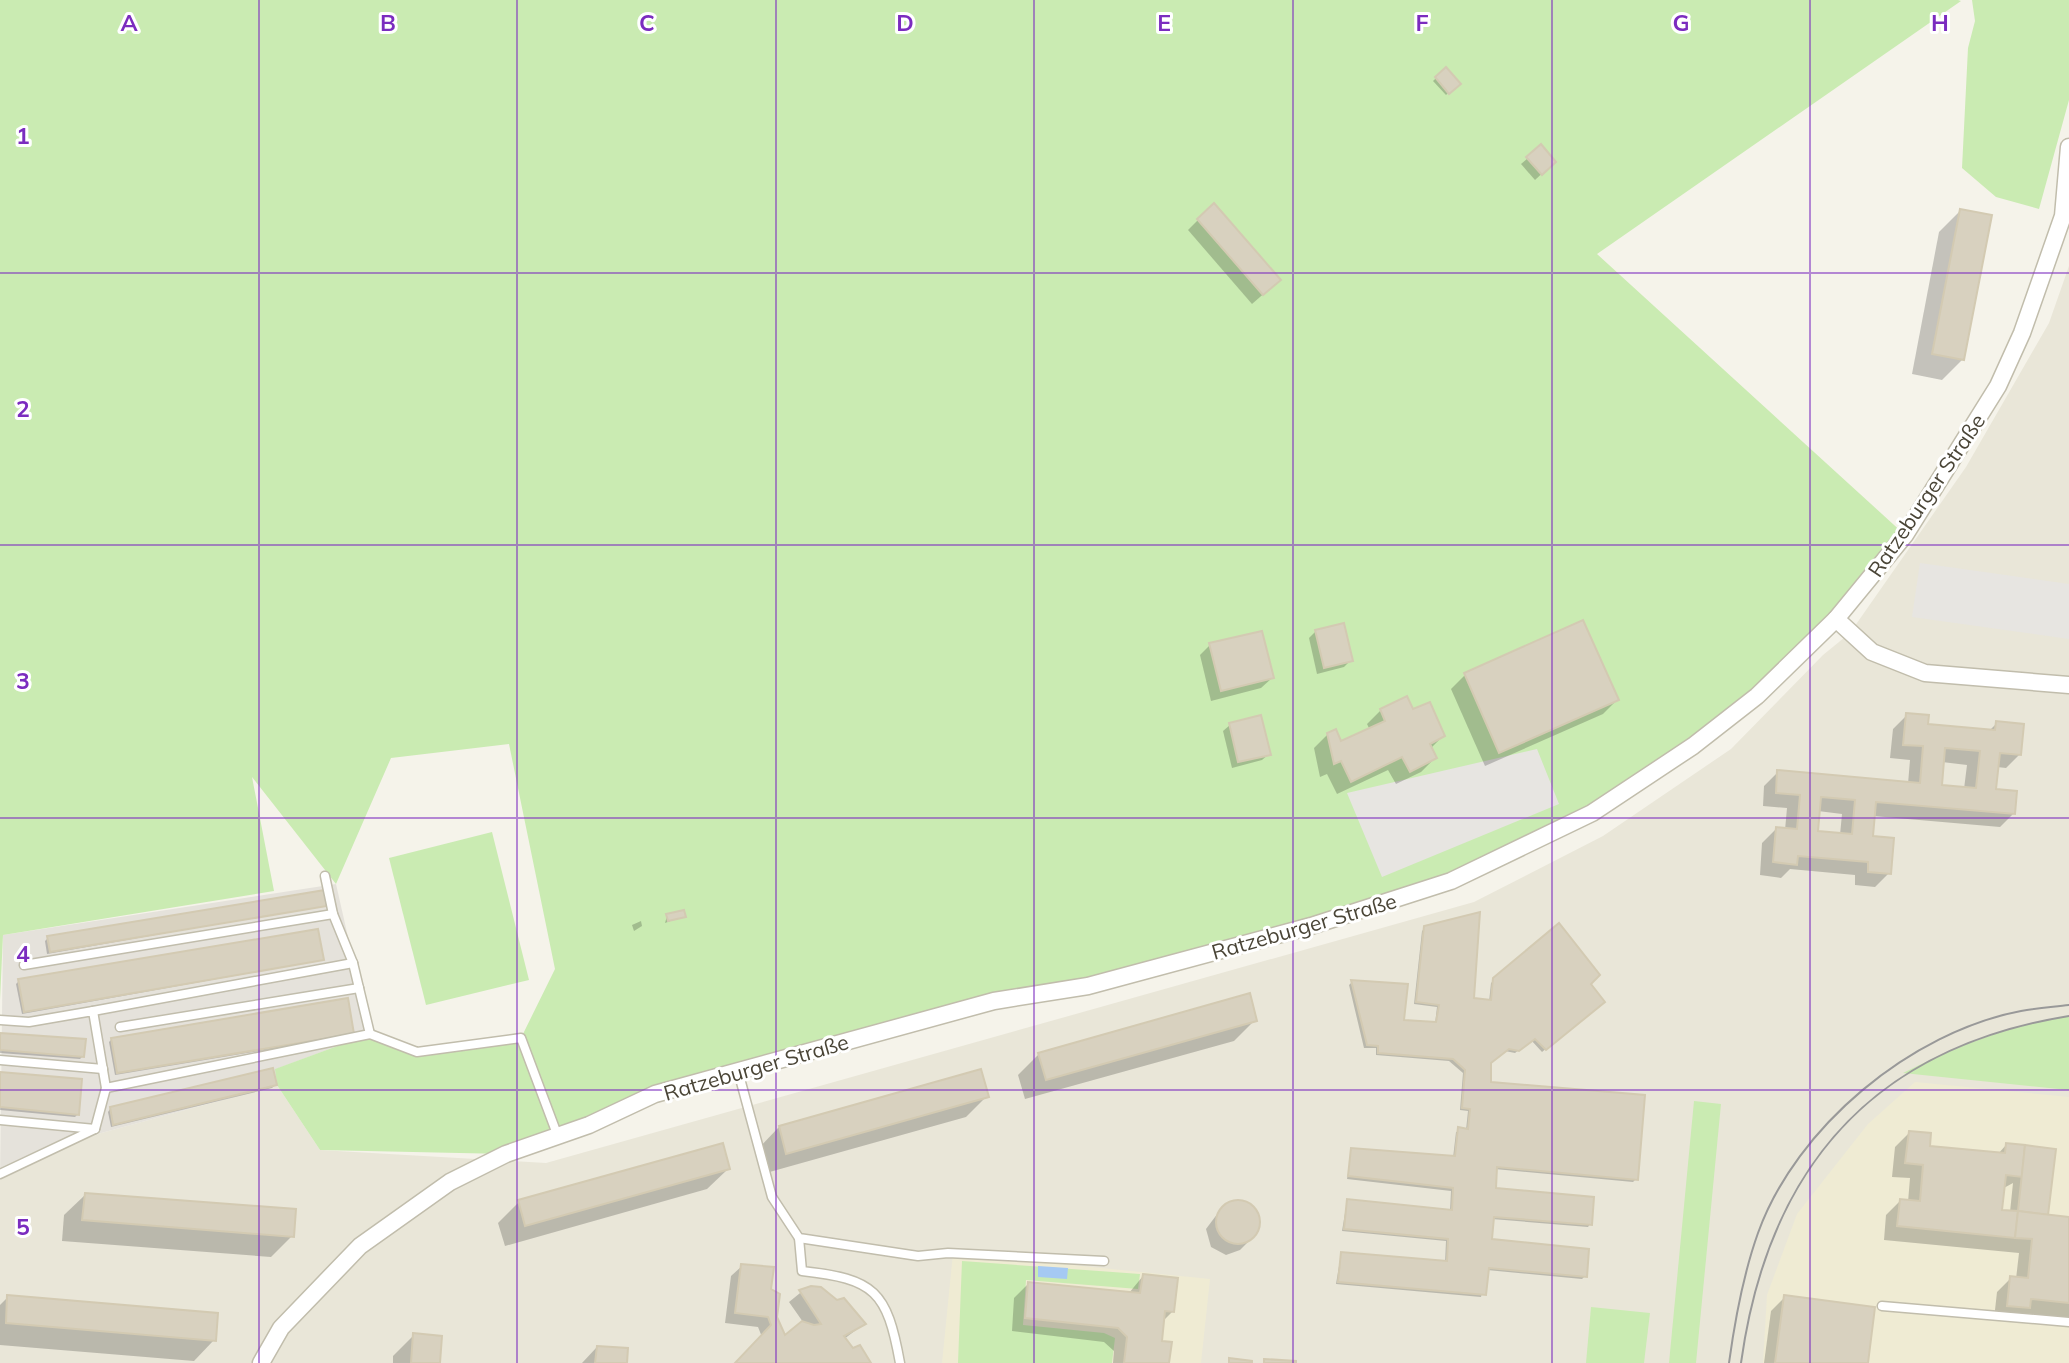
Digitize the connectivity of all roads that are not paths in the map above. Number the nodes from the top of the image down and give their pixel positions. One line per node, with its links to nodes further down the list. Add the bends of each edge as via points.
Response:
1 (2069, 150): 2 (street, Ratzeburger Straße)
2 (2062, 245): 3 (street, Ratzeburger Straße, via 1998,386 1905,535)
3 (1836, 619): 4 (street, via 1872,652 1925,673); 16 (street, Ratzeburger Straße, via 1757,696 1693,746 1592,813 1451,881 1311,926 1088,986 994,1001)
4 (2069, 685)
5 (325, 876): 6 (lane)
6 (333, 914): 7 (lane); 8 (lane)
7 (353, 963): 9 (lane); 10 (lane)
8 (24, 965)
9 (359, 988): 12 (lane); 13 (lane)
10 (93, 1011): 11 (lane, via 29,1022); 15 (lane)
11 (0, 1020)
12 (120, 1027)
13 (370, 1034): 17 (lane); 20 (lane, via 417,1052 521,1038)
14 (0, 1060): 15 (lane)
15 (103, 1069): 17 (lane)
16 (738, 1071): 20 (street, Ratzeburger Straße, via 655,1094 589,1125); 22 (lane, via 772,1197)
17 (106, 1088): 19 (lane)
18 (0, 1120): 19 (lane)
19 (95, 1129): 21 (lane)
20 (557, 1134): 26 (street, Ratzeburger Straße, via 450,1182 360,1246 281,1328)
21 (0, 1174)
22 (799, 1238): 23 (lane, via 918,1256 948,1253); 27 (lane, via 802,1271 837,1275 861,1283 880,1297 894,1331)
23 (1104, 1261)
24 (1882, 1306): 25 (lane)
25 (2069, 1322)
26 (261, 1363)
27 (900, 1363)

